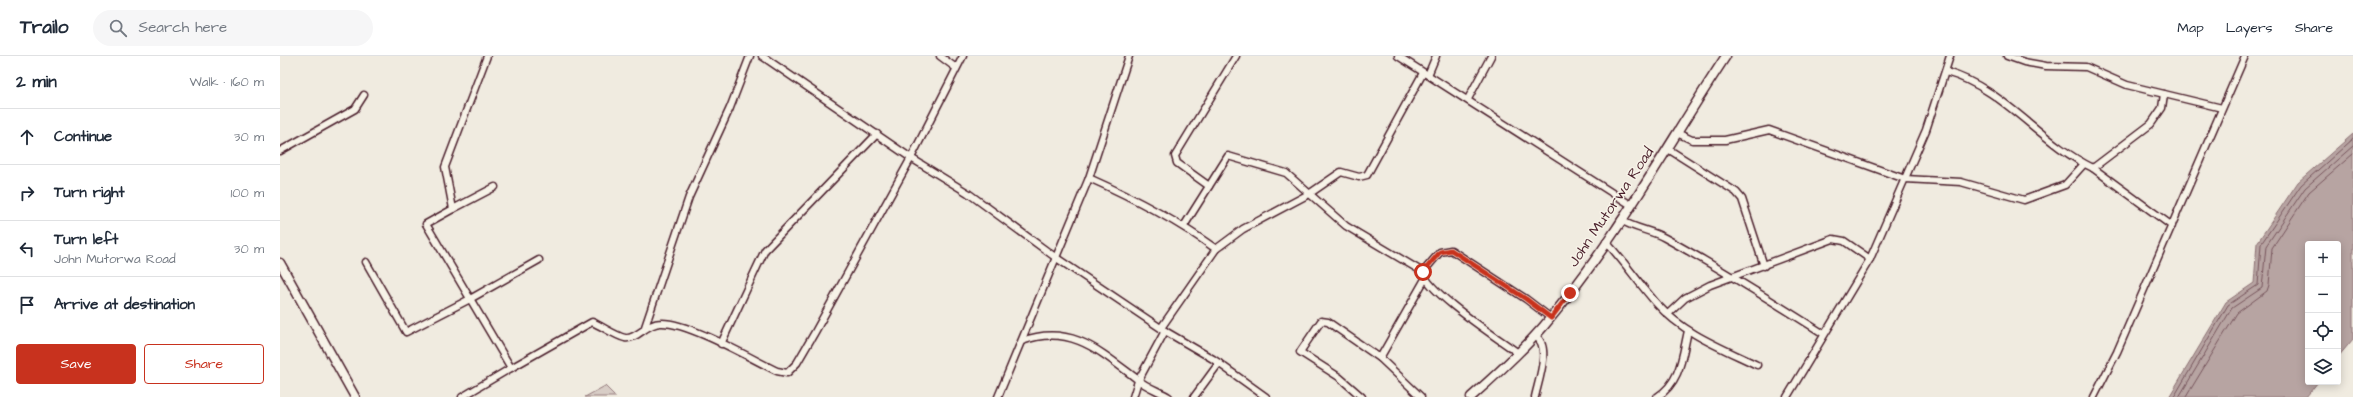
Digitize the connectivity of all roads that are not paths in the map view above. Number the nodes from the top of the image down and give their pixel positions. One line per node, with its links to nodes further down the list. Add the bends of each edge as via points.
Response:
1 (487, 56): 35 (street, via 445,167)
2 (750, 56): 53 (street, via 730,108 689,196)
3 (762, 56): 23 (street)
4 (940, 56): 15 (street)
5 (963, 56): 15 (street)
6 (1129, 56): 29 (street)
7 (1236, 56): 31 (street, via 1175,156 1177,163)
8 (1398, 56): 17 (street)
9 (1436, 56): 17 (street)
10 (1491, 56): 20 (street)
11 (1726, 56): 22 (street, John Mutorwa Road)
12 (2007, 56): 18 (street, via 2046,66 2086,67 2122,83)
13 (2245, 56): 21 (street)
14 (1949, 57): 16 (street)
15 (956, 68): 26 (street)
16 (1946, 72): 27 (street, via 1979,85 2004,102 2034,130); 30 (street, via 1926,130)
17 (1425, 74): 20 (street); 33 (street, via 1367,175 1359,177 1341,172)
18 (2164, 94): 21 (street); 28 (street, via 2162,108 2151,124)
19 (364, 95): 25 (street, via 355,109)
20 (1468, 99): 34 (street)
21 (2222, 108): 38 (street)
22 (1677, 133): 24 (street, John Mutorwa Road); 30 (street, via 1692,140 1725,140 1769,130)
23 (877, 134): 26 (street); 59 (street, via 765,250)
24 (1668, 149): 34 (street, John Mutorwa Road); 46 (street, via 1736,192 1742,199)
25 (280, 151)
26 (911, 158): 41 (street, via 968,193); 59 (street, via 812,338 797,363 787,373 777,371)
27 (2084, 164): 28 (street); 30 (street, via 2065,185 2028,200 1961,182)
28 (2093, 168): 38 (street)
29 (1089, 178): 37 (street, via 1137,200); 41 (street)
30 (1905, 179): 42 (street)
31 (1209, 186): 33 (street, via 1225,158 1232,156 1286,173); 37 (street)
32 (495, 187): 35 (street)
33 (1308, 194): 40 (street, via 1243,229); 47 (street, via 1346,226)
34 (1631, 205): 36 (street, John Mutorwa Road)
35 (453, 209): 50 (street, via 426,224)
36 (1621, 220): 39 (street, John Mutorwa Road); 48 (street, via 1632,228 1654,232)
37 (1184, 226): 40 (street)
38 (2172, 226): 79 (street, via 2117,352)
39 (1606, 242): 51 (street); 52 (street, John Mutorwa Road)
40 (1216, 249): 54 (street)
41 (1055, 257): 54 (street); 58 (street)
42 (1870, 259): 46 (street, via 1844,241 1833,239); 56 (street)
43 (538, 260): 50 (street)
44 (366, 262): 50 (street, via 406,332)
45 (280, 263): 66 (street)
46 (1764, 266): 48 (street)
47 (1423, 272): 49 (street); 52 (street, via 1440,252 1451,250 1514,290)
48 (1734, 276): 51 (street, via 1695,292); 56 (street)
49 (1425, 279): 60 (street, via 1445,299); 61 (street)
50 (470, 299): 64 (street)
51 (1668, 314): 55 (street)
52 (1551, 318): 57 (street, John Mutorwa Road)
53 (645, 327): 59 (street, via 660,323 678,326); 64 (street, via 635,337 626,338 592,322)
54 (1163, 329): 62 (street); 65 (street)
55 (1688, 331): 63 (street); 77 (street, via 1676,379 1667,391)
56 (1824, 334): 78 (street)
57 (1535, 336): 60 (street, John Mutorwa Road); 76 (street, via 1542,343 1544,354)
58 (1022, 341): 65 (street, via 1039,337 1074,338 1110,358); 68 (street)
59 (721, 344)
60 (1518, 353): 75 (street, John Mutorwa Road)
61 (1380, 358): 73 (street, via 1324,320 1318,324 1300,352 1339,377); 74 (street)
62 (1219, 363): 71 (street); 72 (street)
63 (1757, 365)
64 (511, 368): 67 (street)
65 (1138, 380): 69 (street); 70 (street)
66 (355, 397)
67 (462, 397)
68 (998, 397)
69 (1133, 397)
70 (1169, 397)
71 (1194, 397)
72 (1266, 397)
73 (1362, 397)
74 (1421, 397)
75 (1471, 397)
76 (1535, 397)
77 (1657, 397)
78 (1787, 397)
79 (2094, 397)

